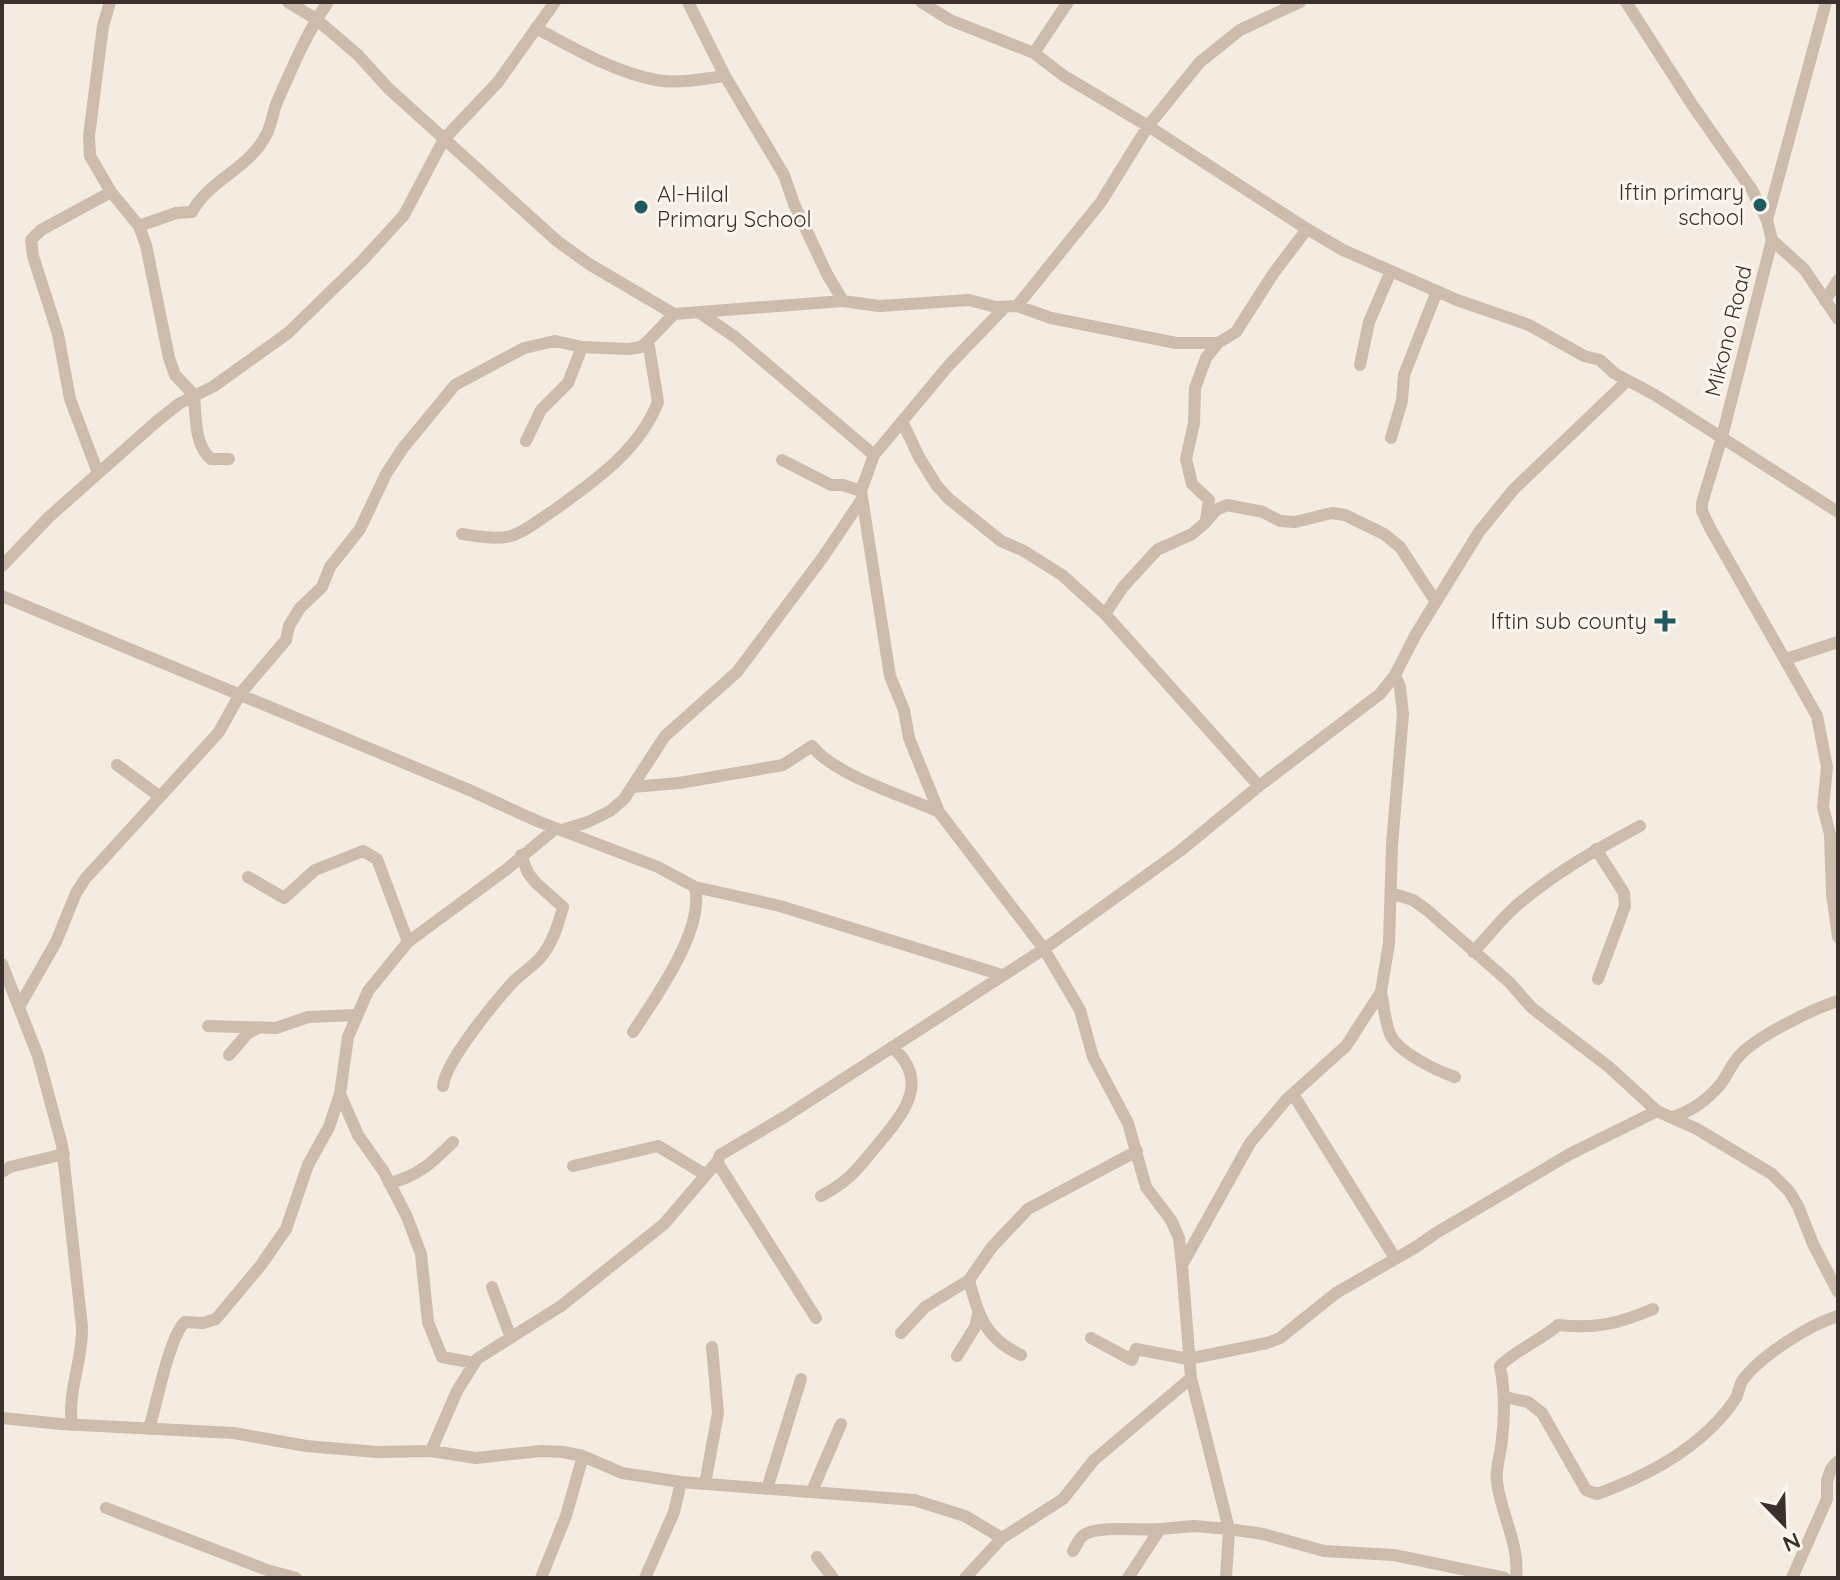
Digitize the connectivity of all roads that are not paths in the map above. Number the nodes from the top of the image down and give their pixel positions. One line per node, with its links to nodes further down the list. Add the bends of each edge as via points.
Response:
1 (110, 2): 17 (street, via 89,136 90,156)
2 (288, 2): 11 (street)
3 (328, 2): 11 (street)
4 (555, 2): 12 (street)
5 (688, 2): 14 (street)
6 (921, 2): 13 (street, via 950,20)
7 (1068, 2): 13 (street)
8 (1300, 2): 15 (street, via 1221,43)
9 (1626, 2): 18 (street)
10 (1826, 2): 18 (street, Mikono Road)
11 (316, 19): 16 (street); 19 (street, via 266,137 246,163 192,212)
12 (536, 28): 14 (street, via 591,56 658,80); 16 (street, via 498,82)
13 (1034, 53): 15 (street)
14 (725, 76): 25 (street, via 784,175)
15 (1148, 126): 20 (street); 27 (street, via 1101,202)
16 (444, 139): 29 (street, via 557,241); 36 (street, via 404,215 362,261 288,333)
17 (111, 192): 19 (street); 44 (street, via 31,240 70,399)
18 (1767, 220): 21 (street, Mikono Road)
19 (139, 226): 36 (street, via 169,358 175,375)
20 (1307, 229): 22 (street); 32 (street, via 1236,332)
21 (1772, 240): 26 (street, via 1804,269); 38 (street, Mikono Road)
22 (1391, 271): 24 (street); 34 (street, via 1369,322)
23 (1838, 280): 26 (street)
24 (1437, 291): 35 (street, via 1529,325 1600,360); 39 (street, via 1404,375)
25 (843, 301): 27 (street, via 879,306 969,300); 28 (street)
26 (1825, 301): 30 (street)
27 (1011, 306): 32 (street, via 1159,340); 37 (street, via 928,389)
28 (700, 313): 29 (street); 41 (street)
29 (674, 314): 31 (street)
30 (1838, 319)
31 (648, 341): 33 (street, via 629,349); 48 (street, via 658,402 606,472 511,536)
32 (1218, 343): 47 (street, via 1195,388 1186,459 1192,484 1209,500)
33 (582, 347): 40 (street, via 568,383 541,410); 56 (street, via 555,341 524,348 463,378 446,393 386,474 360,529 330,567 322,587 300,608 286,640)
34 (1360, 365)
35 (1627, 381): 38 (street); 51 (street, via 1514,489 1479,532)
36 (194, 395): 42 (street, via 204,453 211,459); 44 (street)
37 (903, 423): 41 (street); 52 (street, via 937,486 961,510 1001,541 1062,575)
38 (1722, 437): 46 (street); 54 (street, Mikono Road, via 1702,511)
39 (1391, 438)
40 (526, 441)
41 (874, 455): 45 (street)
42 (229, 459)
43 (782, 460): 45 (street)
44 (98, 473): 49 (street)
45 (862, 495): 59 (street, via 737,672 665,736); 61 (street, via 890,676)
46 (1838, 512)
47 (1205, 523): 51 (street, via 1227,505 1280,521 1345,515 1400,547); 52 (street, via 1157,550)
48 (462, 534)
49 (2, 566)
50 (2, 596): 56 (street)
51 (1436, 602): 55 (street)
52 (1105, 614): 58 (street)
53 (1838, 642): 54 (street)
54 (1786, 659): 69 (street, Mikono Road, via 1822,736 1827,767 1823,807)
55 (1395, 675): 58 (street, via 1352,717); 68 (street, via 1403,714)
56 (240, 694): 60 (street, via 219,732); 63 (street)
57 (117, 765): 60 (street)
58 (1259, 786): 71 (street, via 1180,851)
59 (632, 787): 61 (street, via 783,765 812,746 836,767); 63 (street, via 610,811)
60 (159, 796): 78 (street, via 76,893 56,942)
61 (939, 812): 71 (street)
62 (1640, 826): 64 (street)
63 (558, 830): 65 (street); 67 (street, via 658,867)
64 (1596, 849): 72 (street, via 1514,908); 75 (street, via 1624,893 1625,906)
65 (521, 855): 70 (street); 86 (street, via 536,883 563,907 557,928 539,959 513,982 471,1035)
66 (248, 877): 70 (street, via 284,898 315,870 363,851 377,859)
67 (695, 887): 74 (street, via 780,906); 82 (street, via 696,916 685,943)
68 (1391, 893): 72 (street, via 1427,910); 76 (street)
69 (1838, 937)
70 (408, 942): 79 (street, via 368,991)
71 (1044, 949): 74 (street); 92 (street, via 1080,1010 1093,1057)
72 (1473, 952): 89 (street)
73 (2, 964): 78 (street)
74 (1002, 975): 83 (street)
75 (1598, 979)
76 (1381, 992): 85 (street, via 1395,1041); 88 (street, via 1346,1046)
77 (1838, 1001): 90 (street, via 1818,1007 1740,1054 1720,1085 1694,1110)
78 (19, 1007): 93 (street)
79 (357, 1015): 81 (street, via 308,1017); 87 (street, via 348,1037)
80 (208, 1026): 81 (street)
81 (258, 1028): 84 (street)
82 (633, 1032)
83 (892, 1047): 94 (street, via 720,1155); 99 (street, via 910,1072 906,1110 852,1176)
84 (229, 1055)
85 (1455, 1077)
86 (443, 1086)
87 (340, 1094): 98 (street, via 358,1135); 123 (street, via 277,1241 216,1319 178,1327)
88 (1293, 1094): 100 (street); 101 (street, via 1250,1143)
89 (1657, 1111): 90 (street); 100 (street, via 1546,1167)
90 (1673, 1117): 104 (street, via 1780,1182 1798,1206)
91 (453, 1142): 98 (street, via 429,1166)
92 (1137, 1151): 101 (street, via 1146,1187 1179,1238); 102 (street, via 1028,1209)
93 (64, 1154): 96 (street); 122 (street, via 83,1350 70,1397)
94 (717, 1162): 97 (street); 108 (street)
95 (573, 1166): 97 (street, via 658,1146)
96 (2, 1172)
97 (706, 1175): 110 (street, via 664,1224 561,1306)
98 (389, 1183): 116 (street, via 421,1254 428,1322 442,1357)
99 (821, 1196)
100 (1395, 1258): 115 (street, via 1336,1293 1280,1338)
101 (1182, 1265): 115 (street)
102 (969, 1280): 106 (street); 109 (street, via 925,1307)
103 (492, 1287): 110 (street)
104 (1838, 1292)
105 (1653, 1309): 119 (street, via 1600,1327 1558,1325 1500,1366)
106 (978, 1314): 113 (street, via 1004,1347); 114 (street)
107 (1838, 1316): 119 (street, via 1780,1347 1747,1375 1712,1426 1684,1450 1597,1494 1586,1490 1542,1413 1528,1402)
108 (816, 1318)
109 (901, 1333)
110 (511, 1338): 116 (street)
111 (1091, 1338): 115 (street, via 1132,1360 1136,1349)
112 (712, 1347): 128 (street, via 718,1413)
113 (1021, 1355)
114 (957, 1356)
115 (1188, 1359): 117 (street)
116 (474, 1363): 124 (street)
117 (1191, 1378): 133 (street); 134 (street, via 1094,1460 1063,1499)
118 (801, 1379): 129 (street)
119 (1505, 1397): 147 (street, via 1496,1477 1516,1551)
120 (2, 1418): 122 (street)
121 (841, 1424): 130 (street)
122 (72, 1425): 123 (street)
123 (149, 1429): 124 (street, via 234,1433 377,1452)
124 (431, 1451): 125 (street, via 476,1458 541,1451)
125 (583, 1456): 127 (street, via 622,1473); 139 (street)
126 (1838, 1461): 148 (street)
127 (681, 1482): 128 (street); 140 (street)
128 (705, 1484): 129 (street)
129 (767, 1489): 130 (street)
130 (812, 1491): 134 (street, via 914,1500 965,1516)
131 (106, 1508): 138 (street)
132 (1160, 1529): 133 (street); 135 (street, via 1095,1529 1082,1536); 143 (street)
133 (1229, 1529): 137 (street, via 1324,1551); 144 (street)
134 (1002, 1538): 142 (street)
135 (1073, 1551)
136 (817, 1557): 141 (street)
137 (1440, 1562): 145 (street); 146 (street)
138 (296, 1578)
139 (541, 1578)
140 (645, 1578)
141 (833, 1578)
142 (965, 1578)
143 (1128, 1578)
144 (1226, 1578)
145 (1435, 1578)
146 (1505, 1578)
147 (1516, 1578)
148 (1792, 1578)

